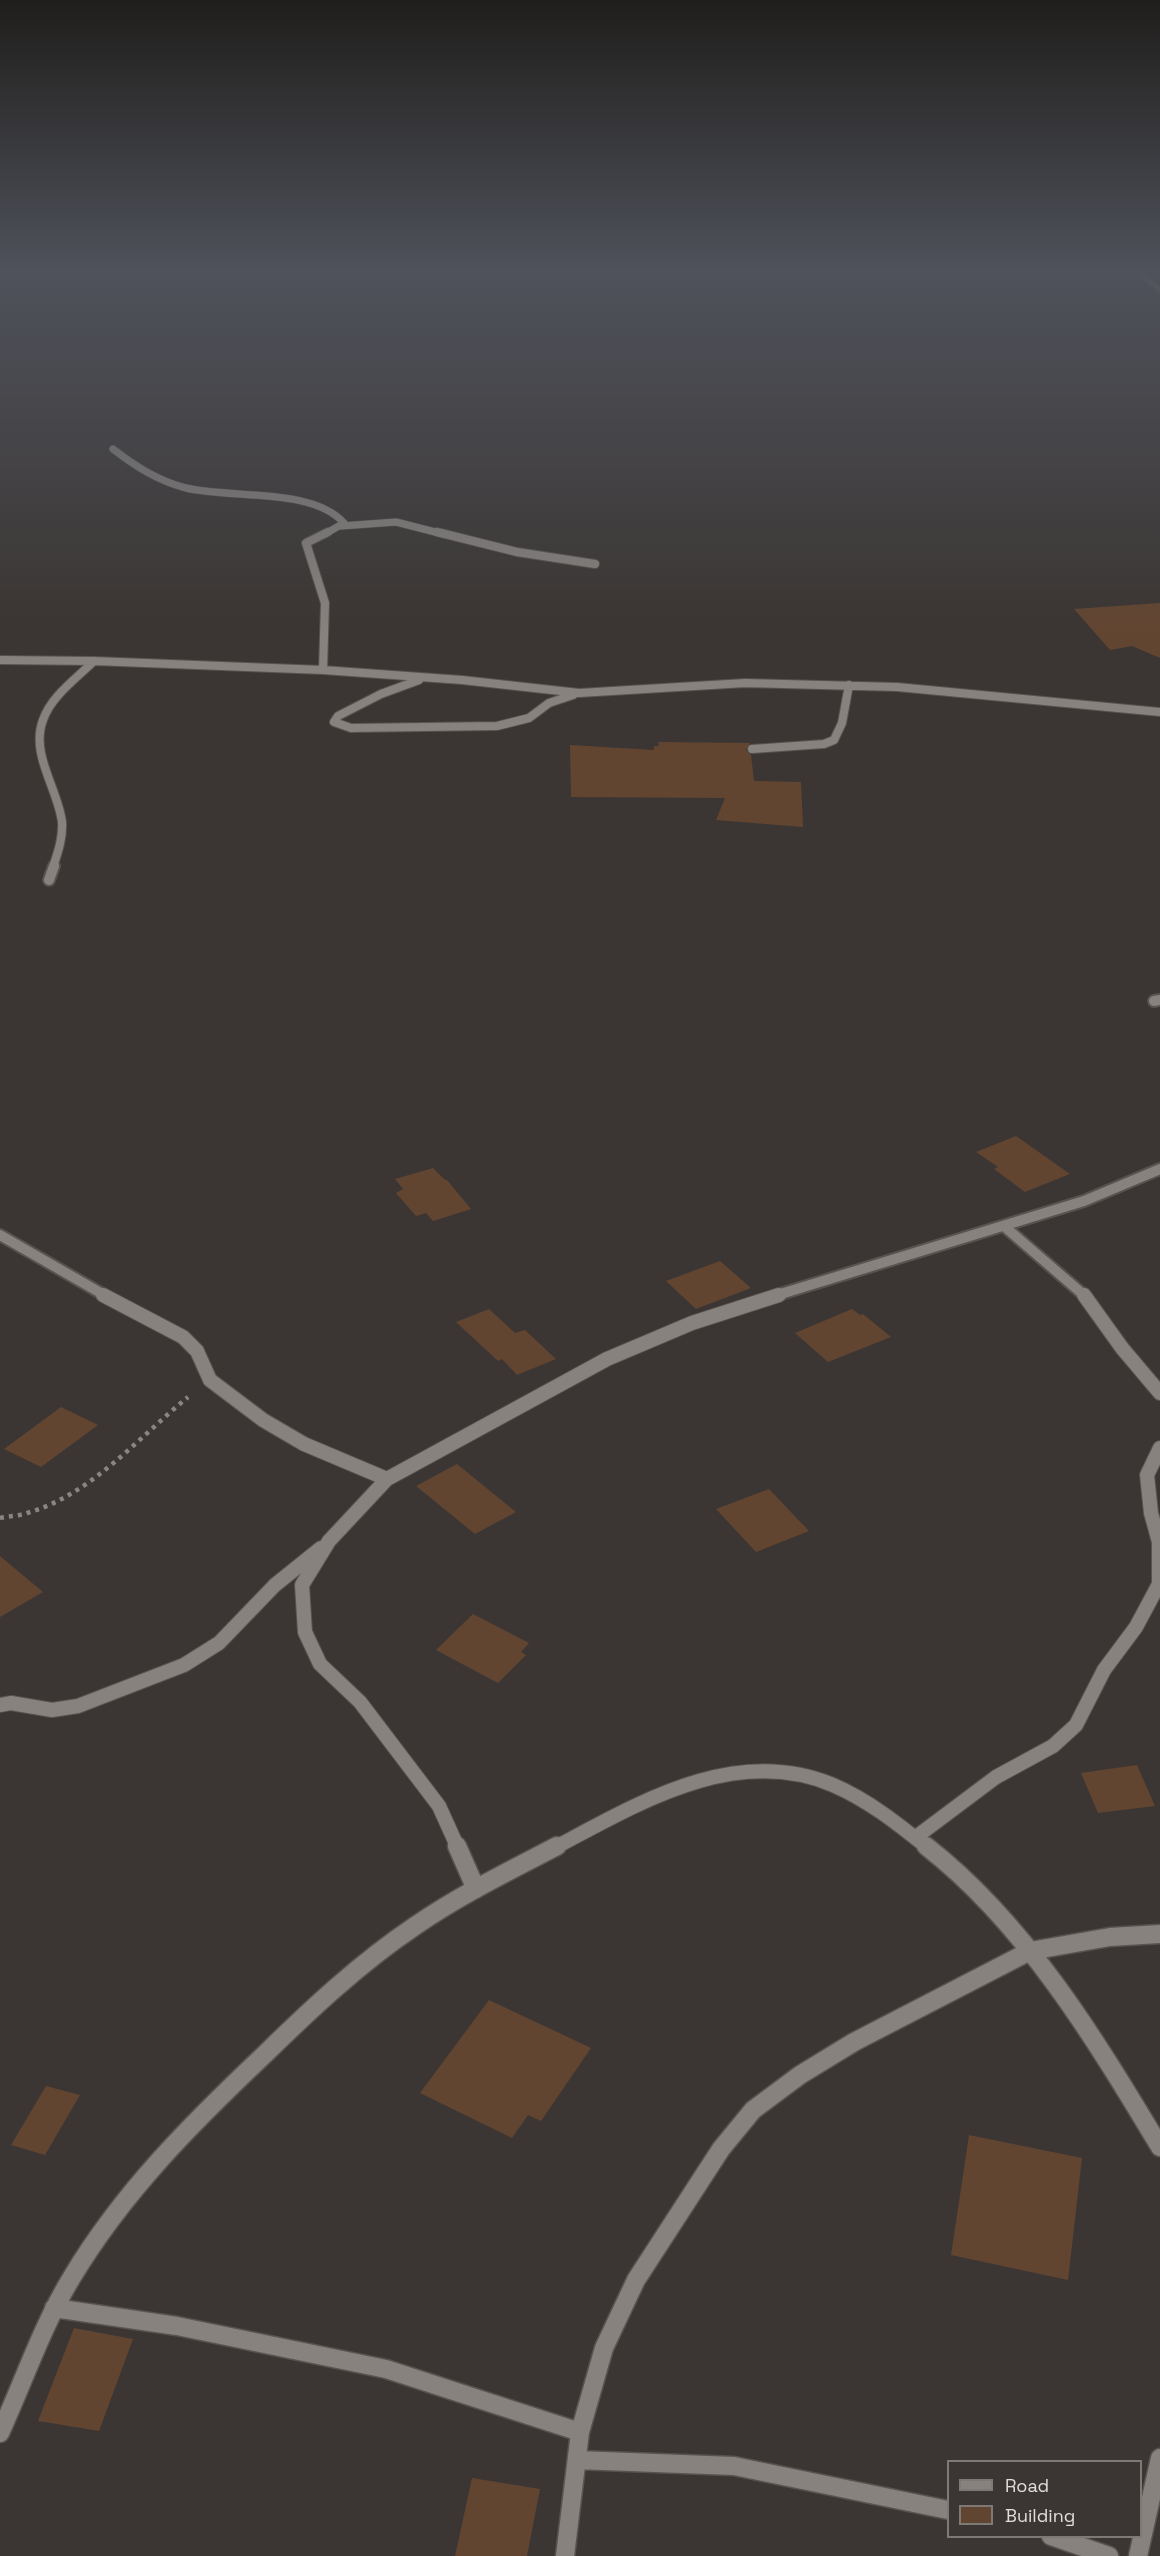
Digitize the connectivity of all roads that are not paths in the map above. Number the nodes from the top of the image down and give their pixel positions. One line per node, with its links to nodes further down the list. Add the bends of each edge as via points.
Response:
1 (113, 449): 2 (street, via 137,467 175,485 259,494 316,506 340,516 344,524)
2 (341, 526): 3 (street, via 396,522 518,552); 6 (street, via 306,543 325,603)
3 (595, 564)
4 (0, 660): 5 (street)
5 (94, 661): 6 (street); 12 (street, via 47,711 41,723 42,752 62,834)
6 (323, 670): 7 (street)
7 (426, 678): 9 (street); 9 (street, via 381,693 338,716 334,722 351,728 507,725 523,721 549,703)
8 (849, 685): 9 (street, via 745,683); 10 (street); 11 (street, via 842,723 834,740)
9 (579, 693)
10 (1160, 712)
11 (752, 749)
12 (49, 880)
13 (1160, 1169): 14 (street, via 1084,1201)
14 (1005, 1227): 16 (street, via 1083,1293); 18 (street, via 848,1272 692,1323 607,1359)
15 (0, 1235): 18 (street, via 183,1338 197,1351 210,1380 304,1444)
16 (1160, 1393)
17 (1160, 1448): 21 (street, via 1147,1475 1159,1542 1159,1584 1136,1627 1104,1670 1076,1725 1053,1746 996,1777)
18 (387, 1479): 19 (street)
19 (329, 1541): 20 (street, via 275,1585 219,1643 184,1665 78,1706 52,1710 11,1703); 22 (street, via 302,1584 305,1632 320,1664 360,1702 439,1806)
20 (0, 1705)
21 (916, 1837): 22 (street, via 856,1795 813,1778 783,1772 732,1771 684,1783); 24 (street, via 971,1884)
22 (476, 1889): 26 (street, via 397,1938 319,2002 203,2114 163,2154 103,2228)
23 (1160, 1934): 24 (street, via 1110,1937)
24 (1030, 1951): 25 (street, via 1122,2084); 27 (street, via 854,2042 753,2110 721,2149 636,2280 604,2348)
25 (1160, 2147)
26 (54, 2308): 27 (street, via 177,2326 386,2369); 28 (street)
27 (580, 2432): 30 (street)
28 (0, 2433)
29 (1160, 2458): 35 (street)
30 (577, 2460): 31 (street, via 734,2466); 33 (street)
31 (947, 2510)
32 (1057, 2538): 34 (street)
33 (565, 2556)
34 (1109, 2556)
35 (1138, 2556)

